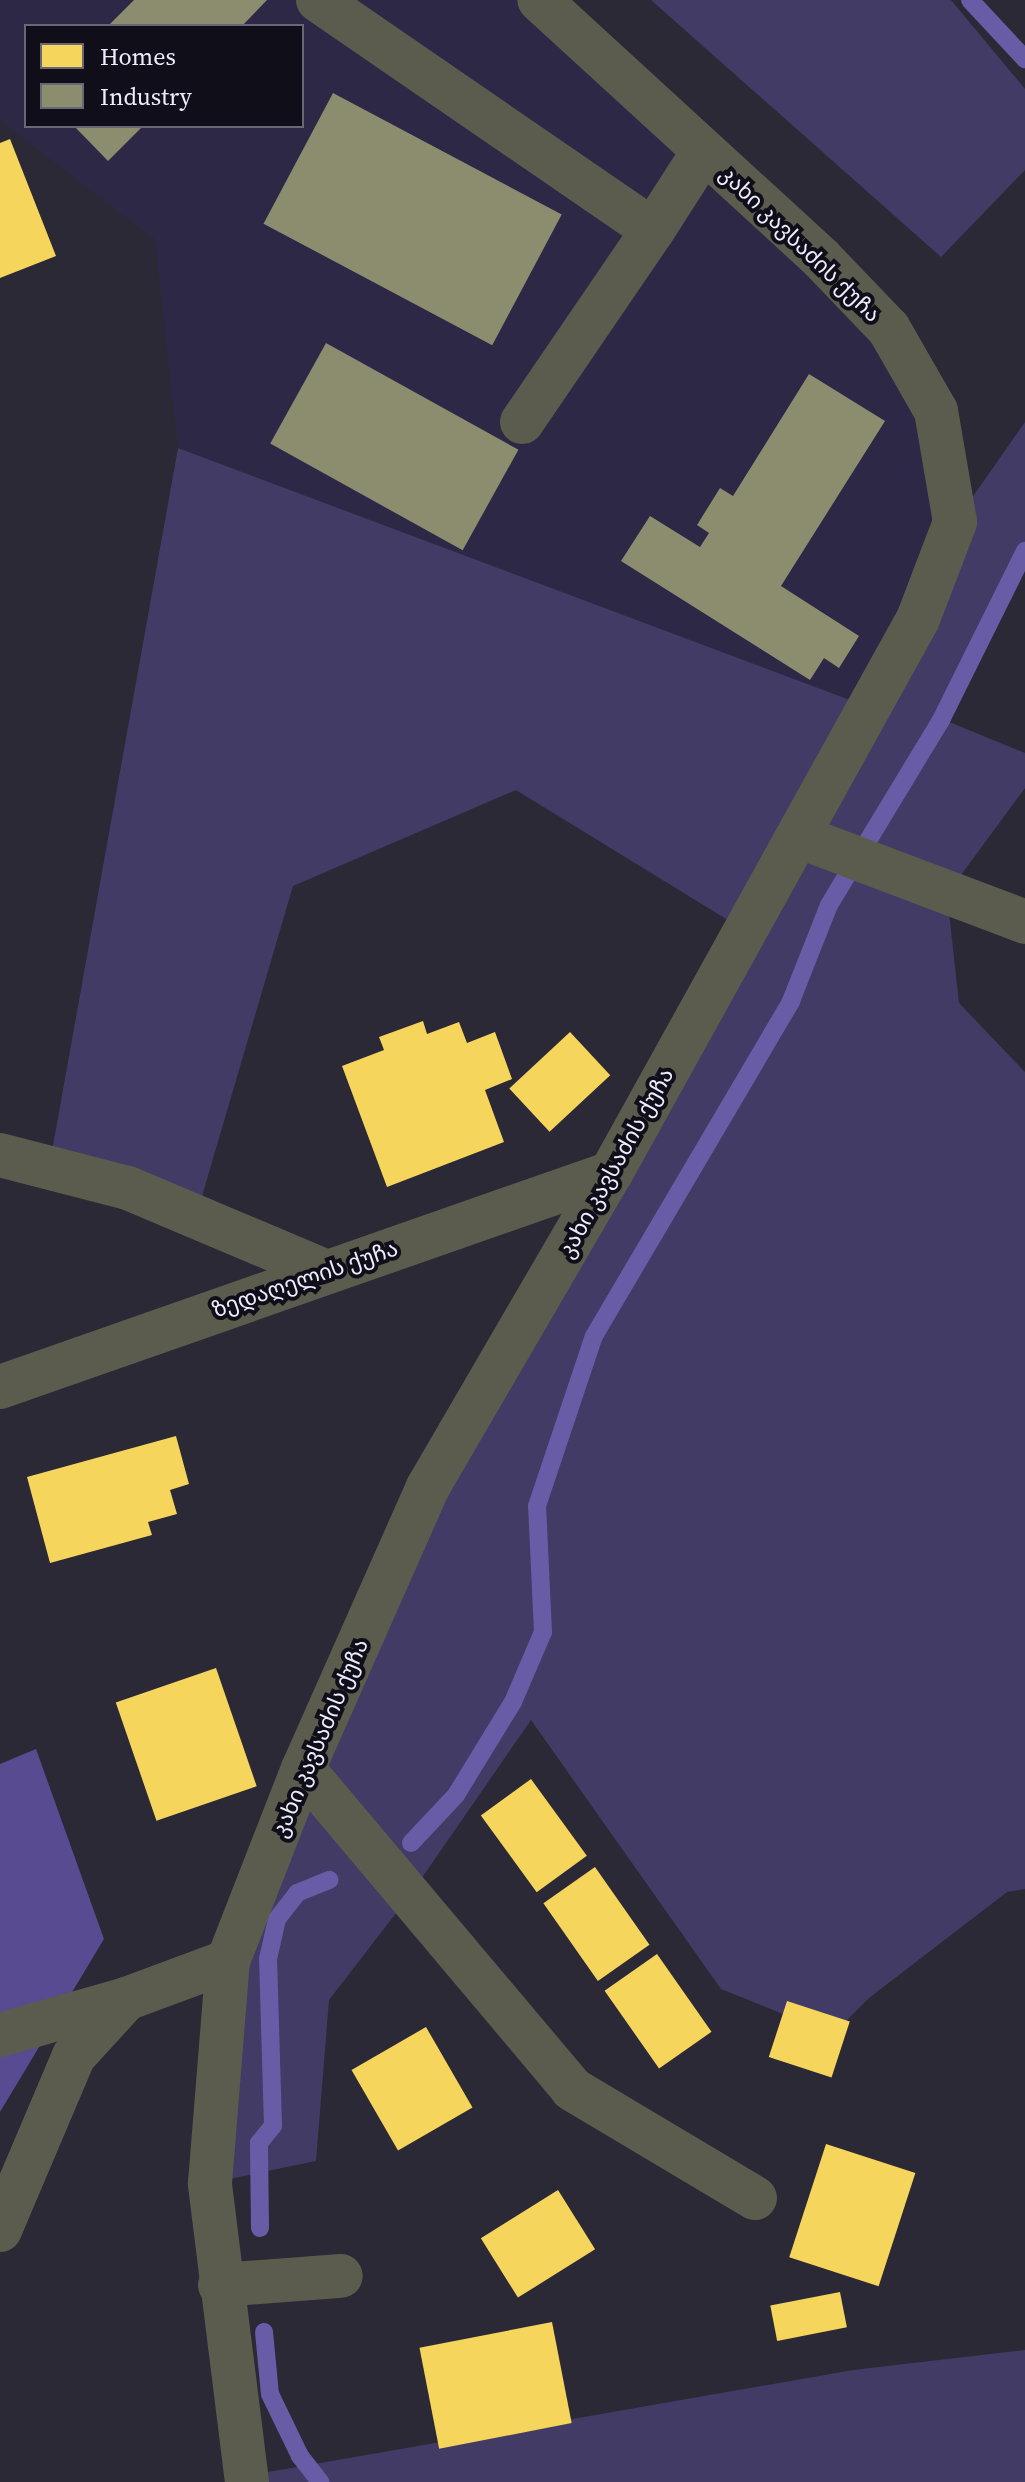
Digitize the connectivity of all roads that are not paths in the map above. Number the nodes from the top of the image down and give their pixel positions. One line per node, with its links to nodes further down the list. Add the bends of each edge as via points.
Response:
1 (318, 0): 4 (street)
2 (539, 0): 3 (street, კახი კავსაძის ქუჩა)
3 (703, 152): 4 (street); 6 (street, კახი კავსაძის ქუჩა, via 821,258 889,329 936,411 955,522 918,619)
4 (653, 230): 5 (street)
5 (522, 422)
6 (811, 841): 7 (street); 9 (street, კახი კავსაძის ქუჩა)
7 (1025, 922)
8 (0, 1155): 10 (street, via 128,1188)
9 (611, 1173): 10 (street, ზედაღელის ქუჩა); 12 (street, კახი კავსაძის ქუჩა, via 428,1487)
10 (327, 1272): 11 (street, ზედაღელის ქუჩა)
11 (0, 1387)
12 (303, 1769): 13 (street, კახი კავსაძის ქუჩა); 16 (street, via 572,2089)
13 (228, 1961): 14 (street); 19 (street, კახი კავსაძის ქუჩა, via 210,2183)
14 (126, 1999): 15 (street); 17 (street, via 74,2056)
15 (0, 2035)
16 (755, 2198)
17 (0, 2230)
18 (341, 2276): 19 (street)
19 (220, 2285): 20 (street, კახი კავსაძის ქუჩა)
20 (247, 2482)

